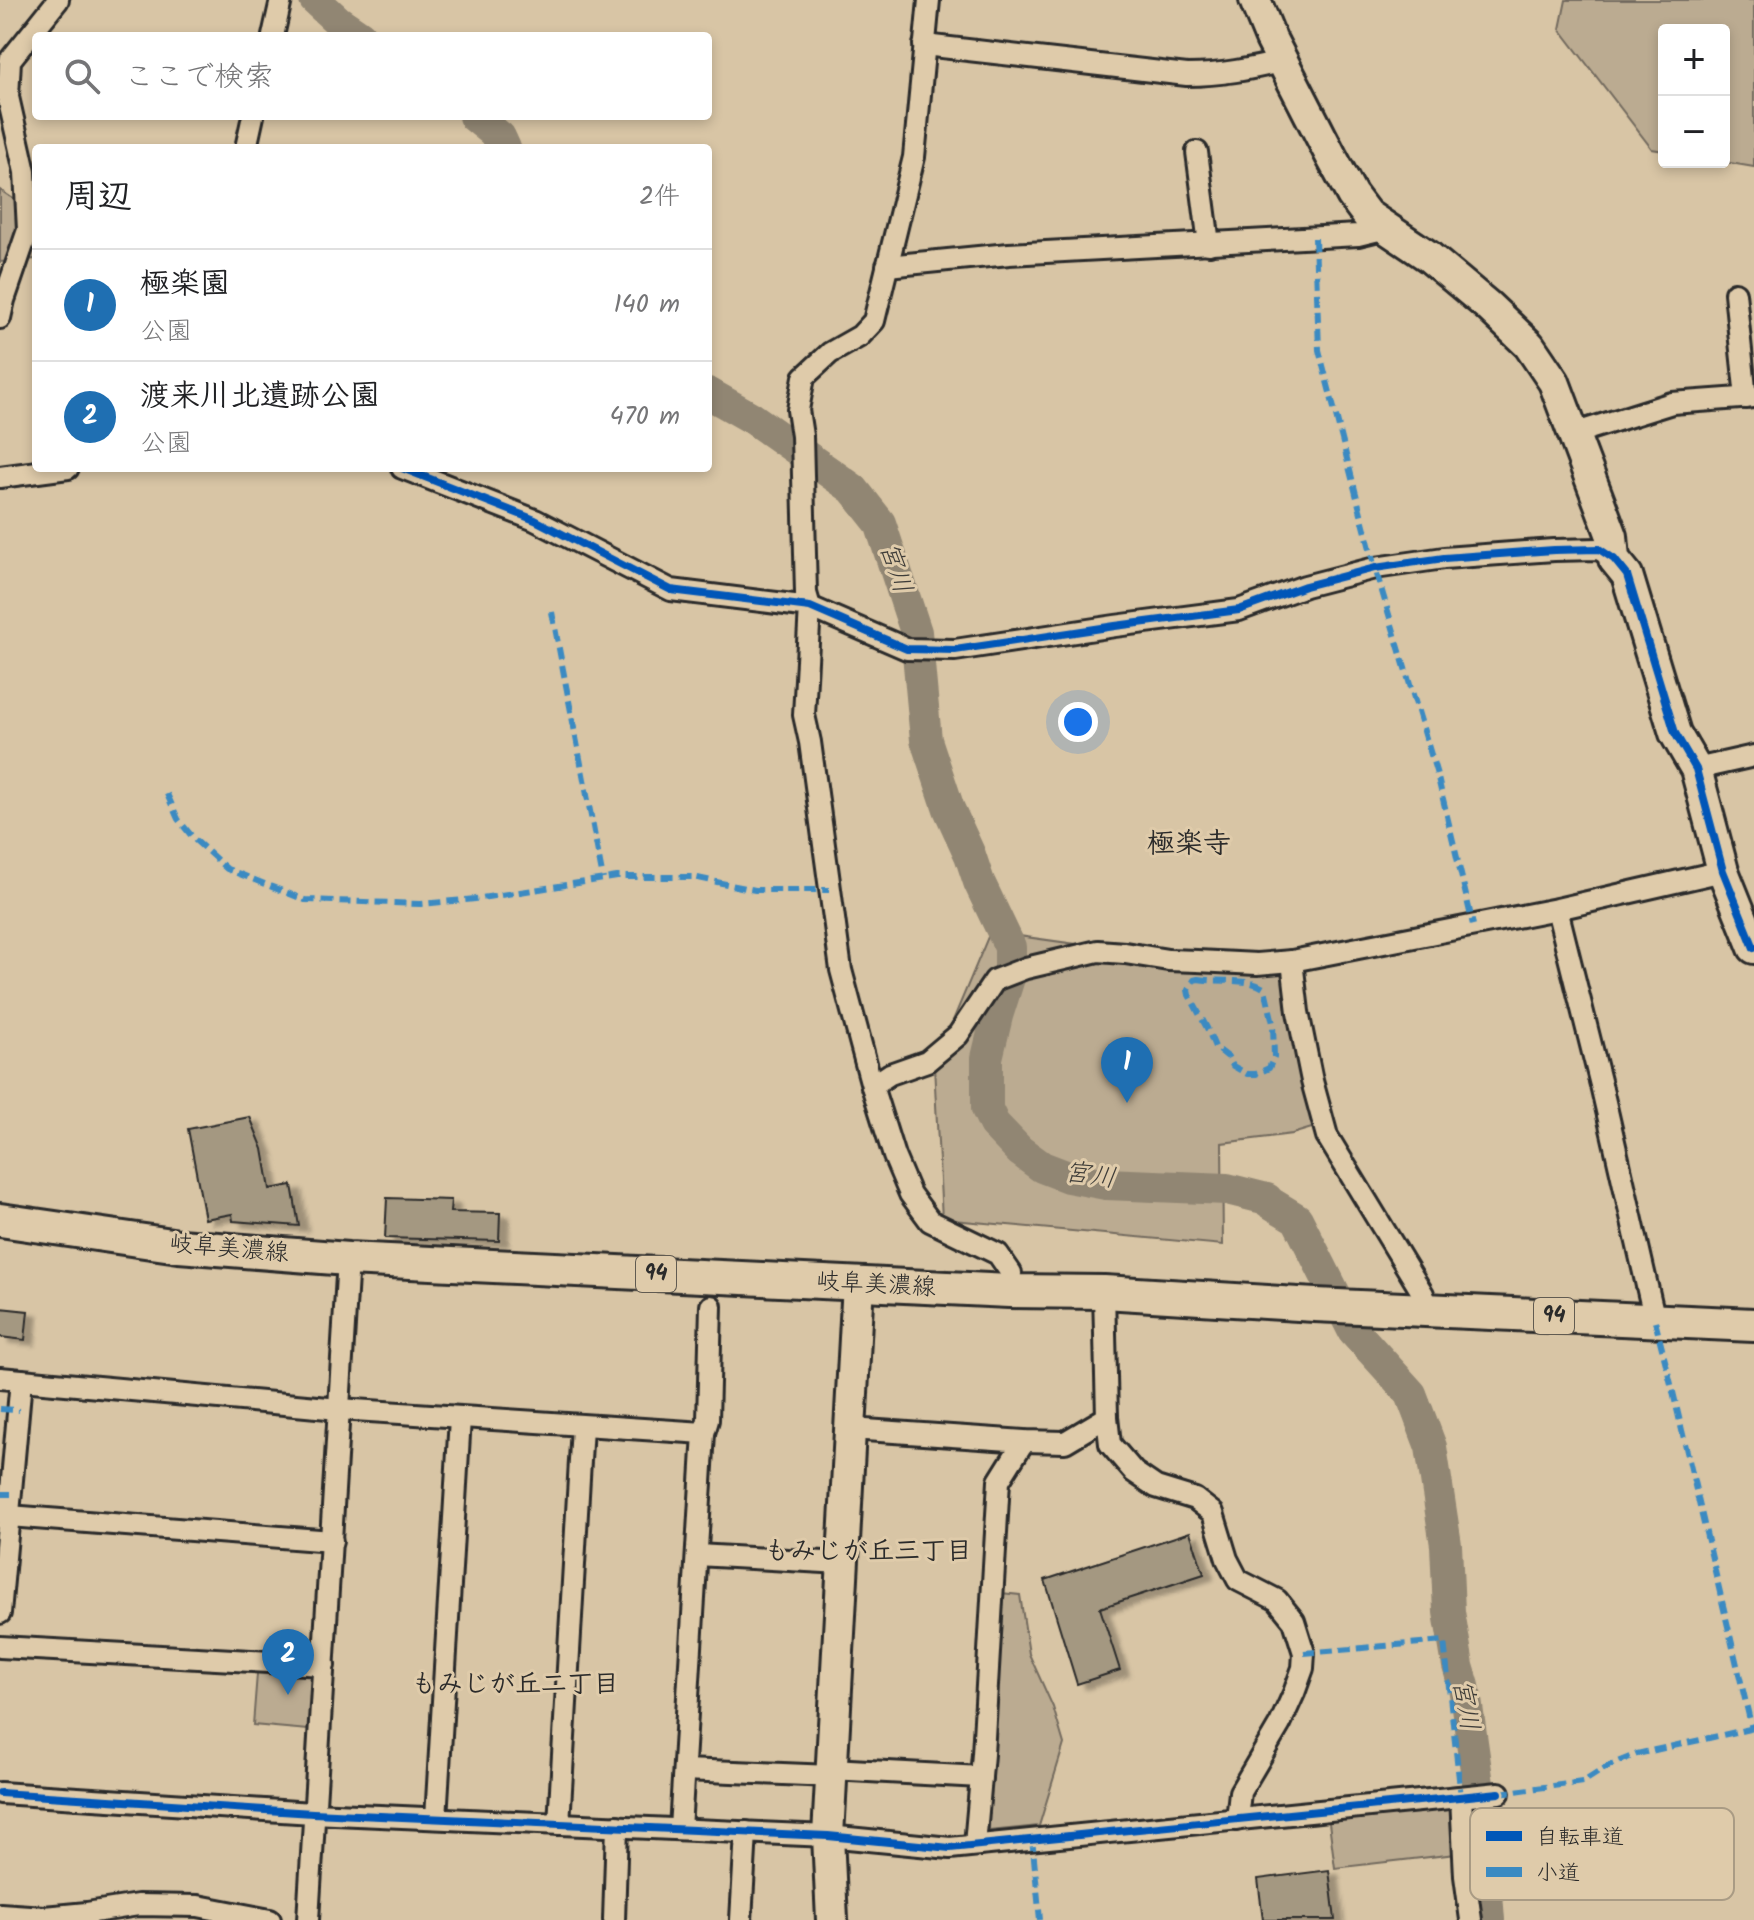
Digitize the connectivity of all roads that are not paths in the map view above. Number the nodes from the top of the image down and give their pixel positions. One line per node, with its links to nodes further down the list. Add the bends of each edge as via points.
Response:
1 (58, 0): 5 (street)
2 (281, 0): 7 (street)
3 (929, 0): 8 (street)
4 (1255, 0): 9 (street)
5 (32, 32)
6 (32, 32): 17 (street, via 10,60 8,97 25,172 28,230)
7 (274, 32)
8 (924, 45): 9 (street, via 1187,75 1216,75); 15 (street, via 914,157)
9 (1284, 61): 13 (street, via 1352,195 1367,215)
10 (252, 120): 11 (street)
11 (247, 144)
12 (1197, 152): 14 (street)
13 (1387, 228): 14 (street, via 1358,235); 19 (street, via 1428,256 1529,345 1554,382)
14 (1209, 244): 15 (street)
15 (887, 266): 24 (street, via 874,321 804,377 798,410)
16 (1735, 293): 18 (street)
17 (1, 305)
18 (1750, 397): 19 (street, via 1672,403)
19 (1573, 434): 23 (street, via 1612,536)
20 (38, 472): 22 (street)
21 (412, 472): 24 (street, via 535,520 671,590)
22 (0, 477)
23 (1614, 559): 24 (street, via 1599,549 1444,558 1375,568 1239,610 955,650 907,649); 26 (street, via 1627,575 1675,733)
24 (810, 607): 31 (street, via 804,715 841,970)
25 (1754, 756): 26 (street)
26 (1696, 769): 27 (street)
27 (1723, 871): 28 (street); 29 (street)
28 (1557, 909): 30 (street); 39 (street)
29 (1754, 948)
30 (1292, 961): 31 (street, via 1257,964 1098,951 1026,968 995,980 958,1035 927,1061); 38 (street, via 1298,1012 1327,1136)
31 (872, 1086): 35 (street, via 910,1194 930,1221 998,1254 1011,1273)
32 (0, 1220): 33 (main road, 岐阜美濃線 / 94, via 179,1246)
33 (348, 1259): 34 (main road, 岐阜美濃線 / 94); 43 (street)
34 (858, 1283): 35 (main road, 岐阜美濃線 / 94); 47 (street)
35 (1009, 1291): 36 (main road, 岐阜美濃線 / 94)
36 (1104, 1292): 38 (main road, 岐阜美濃線 / 94); 44 (street)
37 (711, 1306): 48 (street)
38 (1429, 1310): 39 (main road, 岐阜美濃線 / 94)
39 (1655, 1321): 40 (main road, 岐阜美濃線 / 94)
40 (1754, 1325)
41 (0, 1378): 42 (street)
42 (21, 1380): 43 (street); 50 (street)
43 (339, 1409): 45 (street); 51 (street)
44 (1107, 1417): 49 (street, via 1065,1442); 65 (street, via 1110,1444 1134,1472 1156,1487 1195,1499 1213,1513 1238,1580 1277,1600 1294,1621 1303,1668 1280,1724 1240,1792)
45 (460, 1418): 46 (street); 64 (street)
46 (582, 1426): 48 (street); 66 (street)
47 (851, 1429): 49 (street); 53 (street)
48 (704, 1433): 52 (street)
49 (1024, 1441): 59 (street, via 999,1481)
50 (9, 1516): 51 (street); 54 (street)
51 (332, 1541): 56 (street)
52 (697, 1555): 53 (street); 57 (street)
53 (842, 1563): 58 (street)
54 (0, 1613)
55 (0, 1647): 56 (street)
56 (324, 1665): 63 (street)
57 (684, 1770): 58 (street); 68 (street)
58 (831, 1773): 59 (street); 70 (street)
59 (981, 1777): 71 (street)
60 (0, 1793): 63 (street)
61 (1499, 1793): 62 (street)
62 (1465, 1797): 65 (street); 78 (street)
63 (313, 1813): 64 (street); 74 (street)
64 (436, 1818): 66 (street)
65 (1237, 1820): 71 (street)
66 (559, 1824): 67 (street)
67 (617, 1826): 68 (street); 75 (street)
68 (680, 1829): 69 (street)
69 (746, 1832): 70 (street); 76 (street)
70 (828, 1836): 71 (street, via 931,1847); 77 (street)
71 (975, 1845)
72 (0, 1914): 73 (street, via 44,1917 138,1905 198,1906)
73 (270, 1920)
74 (308, 1920)
75 (614, 1920)
76 (741, 1920)
77 (832, 1920)
78 (1471, 1920)

